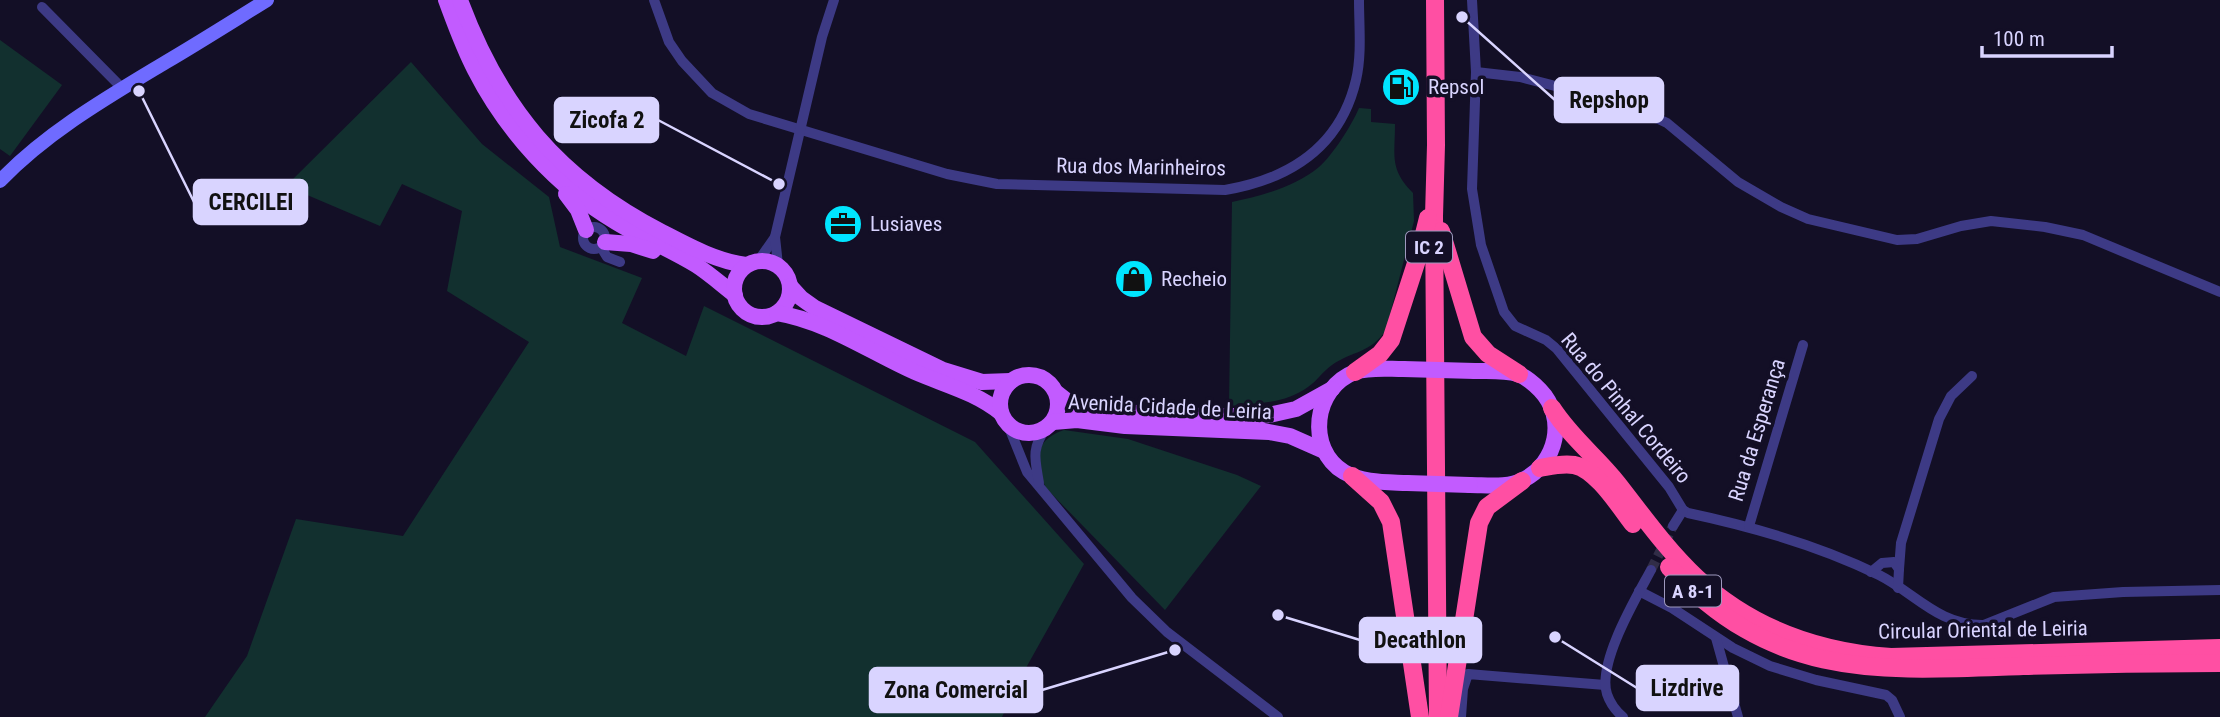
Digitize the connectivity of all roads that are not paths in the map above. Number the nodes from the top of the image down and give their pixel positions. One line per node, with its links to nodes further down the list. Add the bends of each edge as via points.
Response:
1 (267, 0): 12 (main road)
2 (446, 0): 14 (main road, via 481,82)
3 (460, 0): 23 (main road, via 504,93 568,169 639,220 732,263)
4 (654, 0): 13 (street, Rua dos Marinheiros, via 669,42 712,93 749,114)
5 (834, 0): 13 (street)
6 (1359, 0): 13 (street, Rua dos Marinheiros, via 1356,81 1330,136 1290,169 1248,186 1225,190 997,184)
7 (1429, 0): 17 (highway, IC 2)
8 (1435, 0): 16 (highway, IC 2)
9 (1472, 0): 11 (street, Rua do Pinhal Cordeiro)
10 (42, 8): 12 (street)
11 (1476, 72): 26 (street, via 1520,77 1650,115 1667,123 1738,182 1808,219 1897,240 1991,221 2045,228 2083,235); 44 (street, Rua do Pinhal Cordeiro, via 1472,189 1481,245 1504,312 1515,326 1557,349 1670,487)
12 (122, 88): 15 (main road, via 48,138)
13 (801, 131): 19 (street)
14 (541, 161): 18 (main road, via 578,210); 21 (main road, via 608,218)
15 (0, 181)
16 (1435, 190): 31 (highway, via 1442,235 1470,331 1488,355); 62 (highway, IC 2)
17 (1429, 214): 30 (highway, via 1391,340); 61 (highway, IC 2)
18 (586, 230): 20 (street, via 600,229 605,235); 20 (street, via 584,244 594,250)
19 (775, 237): 23 (street); 24 (street)
20 (603, 245): 21 (main road, via 631,244); 22 (street, via 607,257)
21 (686, 259): 27 (main road)
22 (620, 262)
23 (753, 263): 24 (main road); 27 (main road, via 737,275)
24 (778, 265): 25 (main road)
25 (790, 286): 28 (main road, via 789,298); 33 (main road, via 815,308 921,360 982,382)
26 (2220, 292)
27 (735, 295): 28 (main road, via 752,315)
28 (777, 313): 37 (main road, via 806,320 914,372 972,393)
29 (1803, 345): 46 (street, Rua da Esperança)
30 (1355, 372): 31 (main road, bridge, via 1403,369); 34 (main road, Avenida Cidade de Leiria)
31 (1519, 374): 36 (main road, via 1542,392)
32 (1972, 376): 47 (street, via 1951,396 1939,419)
33 (1010, 381): 35 (main road, via 1037,375); 37 (main road, via 1001,396)
34 (1332, 389): 35 (main road, Avenida Cidade de Leiria, via 1296,410 1265,416 1117,412 1070,404); 39 (main road, via 1320,413 1319,437)
35 (1057, 393): 38 (main road, via 1059,405)
36 (1552, 408): 40 (main road, via 1555,437); 56 (highway, Circular Oriental de Leiria / A 8-1, via 1697,578 1758,622 1806,642 1891,657)
37 (1005, 419): 38 (main road, via 1026,433); 43 (street, via 1027,472)
38 (1049, 425): 39 (main road, Avenida Cidade de Leiria, via 1077,420 1269,432); 43 (street, via 1034,450)
39 (1324, 451): 41 (main road, Avenida Cidade de Leiria, via 1336,467)
40 (1540, 468): 42 (main road); 57 (highway, Circular Oriental de Leiria / A 8-1, via 1573,465 1589,472 1668,566 1704,600 1758,636 1821,660 1891,669)
41 (1352, 476): 42 (main road, bridge, via 1406,484); 60 (highway, via 1381,502 1393,530)
42 (1522, 481): 63 (highway, via 1487,507 1479,523)
43 (1040, 487): 59 (street, via 1132,598 1167,632)
44 (1683, 510): 45 (street); 46 (street, Rua do Pinhal Cordeiro)
45 (1673, 526)
46 (1749, 526): 51 (street, Rua do Pinhal Cordeiro)
47 (1901, 543): 48 (street); 49 (street)
48 (1885, 562): 49 (street, via 1894,562); 51 (street)
49 (1899, 569): 52 (street)
50 (1651, 570): 54 (street)
51 (1871, 572): 52 (street, Rua do Pinhal Cordeiro)
52 (1898, 588): 53 (street, Rua do Pinhal Cordeiro, via 1940,614 1974,625 2054,597)
53 (2220, 590)
54 (1639, 591): 55 (street); 58 (street, via 1617,635)
55 (1716, 638): 66 (street); 67 (street, via 1785,672 1886,695)
56 (2220, 648)
57 (2220, 663)
58 (1605, 685): 64 (street, via 1468,674); 65 (street)
59 (1278, 717)
60 (1420, 717)
61 (1428, 717)
62 (1438, 717)
63 (1449, 717)
64 (1461, 717)
65 (1623, 717)
66 (1738, 717)
67 (1900, 717)

